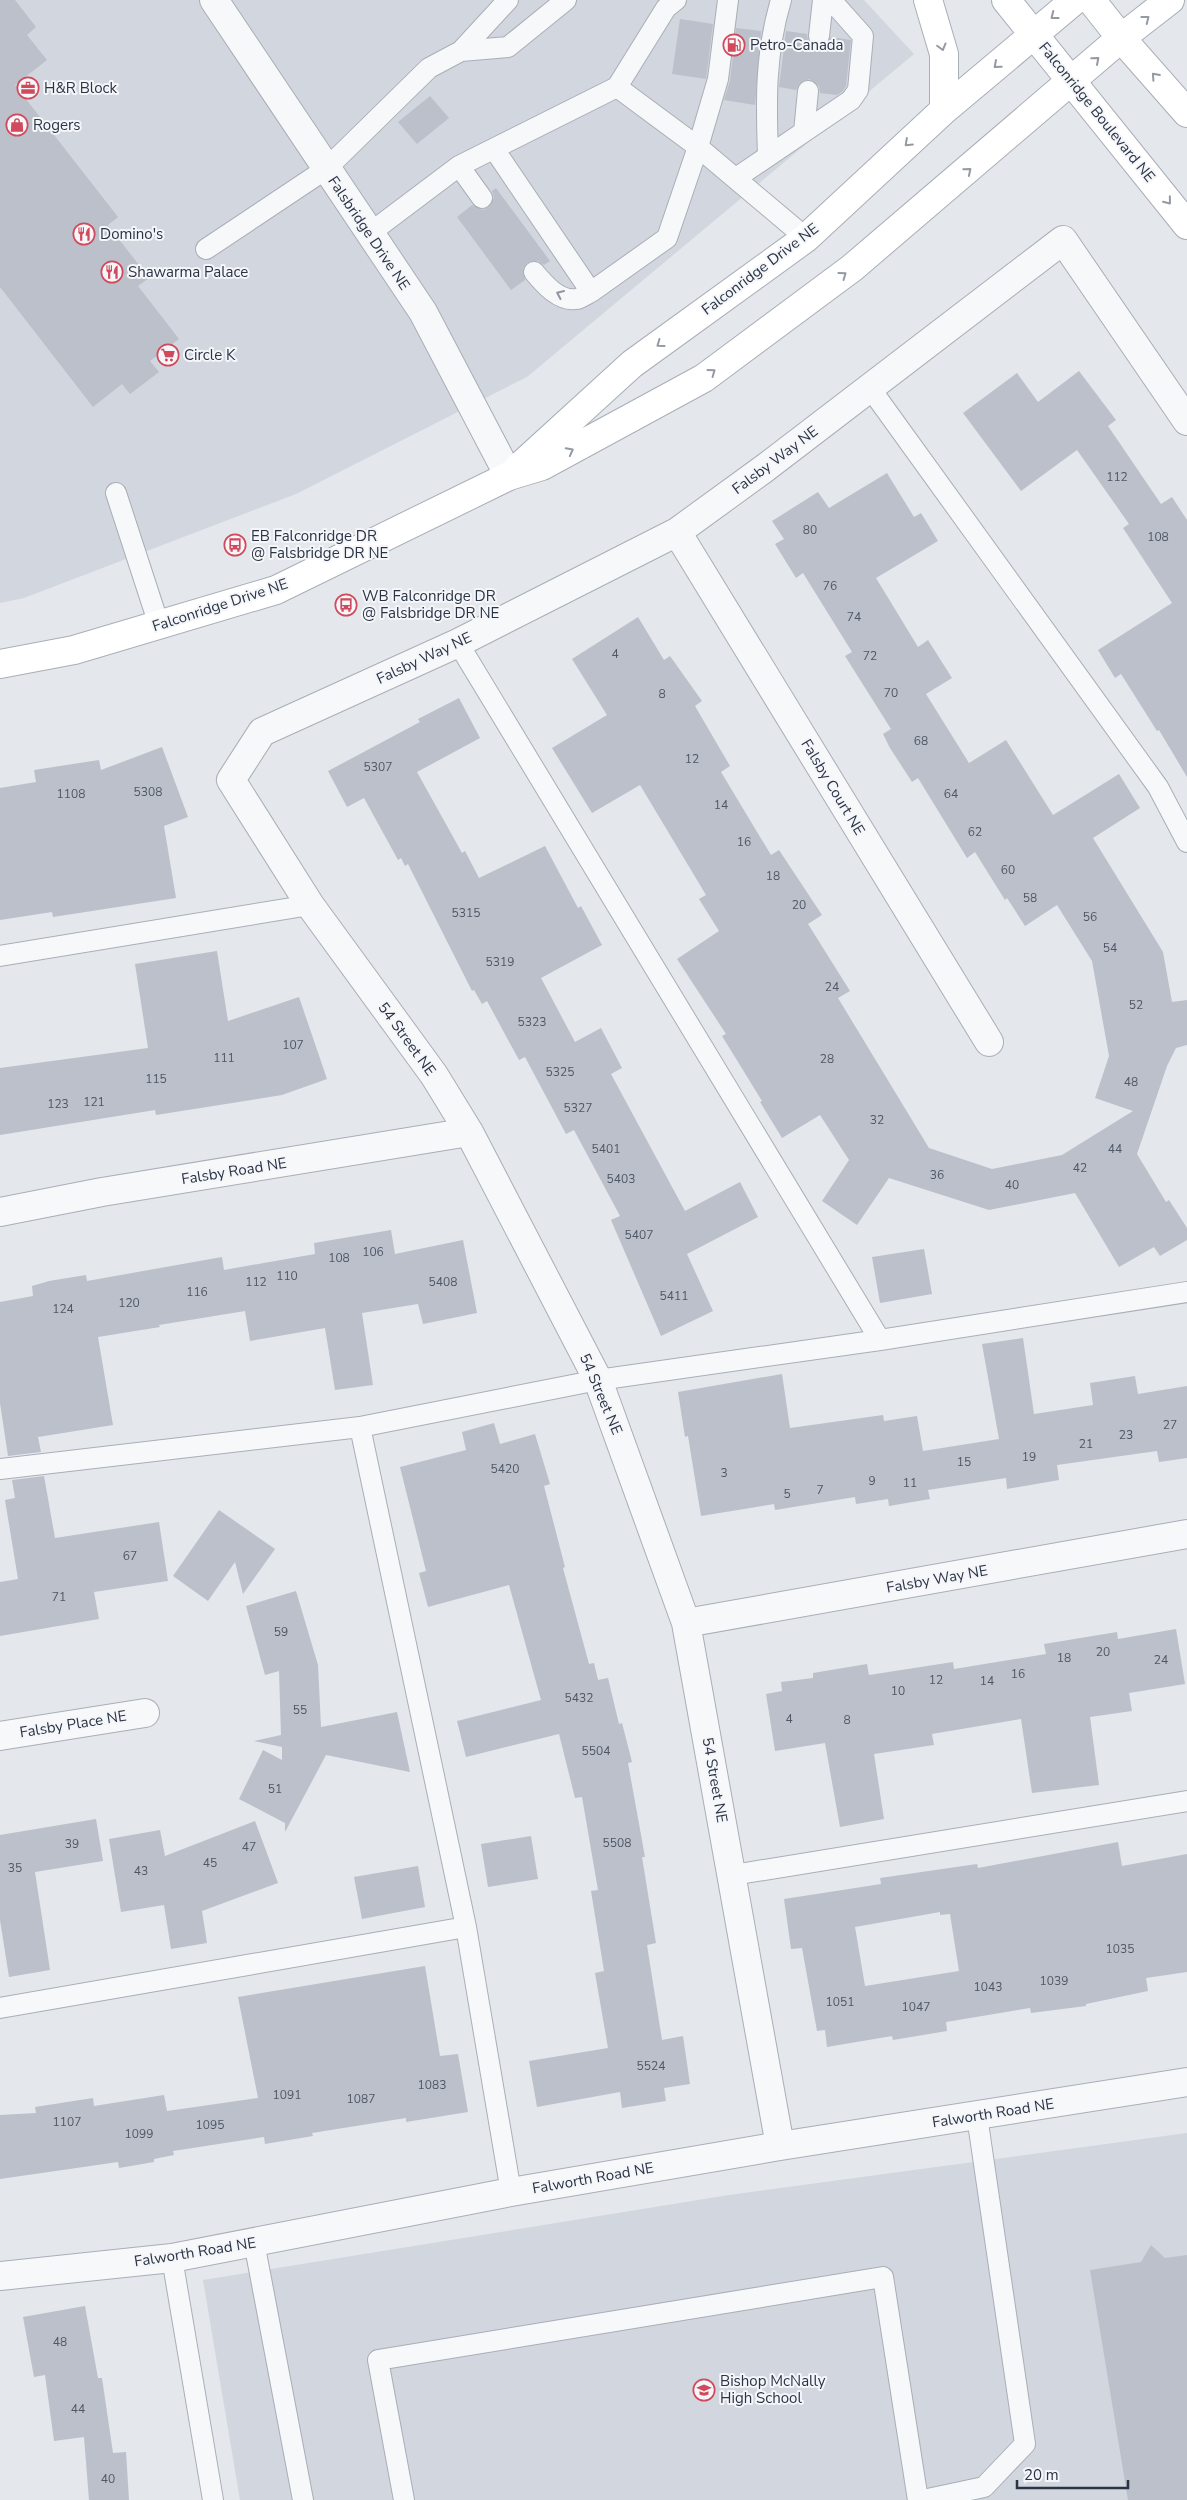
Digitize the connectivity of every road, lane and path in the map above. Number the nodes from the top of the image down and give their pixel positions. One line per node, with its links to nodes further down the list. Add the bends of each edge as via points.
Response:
1 (214, 0): 28 (street, Falsbridge Drive NE)
2 (508, 0): 17 (lane)
3 (566, 0): 17 (lane, via 508,47)
4 (676, 0): 19 (lane, via 666,8)
5 (728, 0): 24 (lane, via 718,79)
6 (781, 0): 26 (lane, via 774,26 766,89)
7 (823, 0): 15 (lane)
8 (831, 0): 23 (lane, via 863,36 858,90 851,100)
9 (928, 0): 21 (street, one-way to 21, via 944,54)
10 (1006, 0): 14 (street, Falconridge Boulevard NE)
11 (1075, 0): 14 (street, Falconridge Drive NE, one-way to 14)
12 (1091, 0): 16 (street)
13 (1170, 0): 16 (street, Falconridge Drive NE, one-way to 13)
14 (1034, 33): 18 (street, Falconridge Boulevard NE); 21 (street, Falconridge Drive NE, one-way to 21)
15 (819, 36)
16 (1121, 38): 18 (street, Falconridge Drive NE, one-way to 16); 22 (street, one-way to 16)
17 (461, 51): 28 (lane, via 429,68)
18 (1070, 82): 31 (street, Falconridge Boulevard NE, one-way to 31); 39 (street, Falconridge Drive NE, one-way to 18, via 542,466 704,378 852,268)
19 (617, 87): 24 (lane); 25 (lane)
20 (808, 91): 23 (lane)
21 (944, 110): 33 (street, Falconridge Drive NE, one-way to 33)
22 (1187, 113)
23 (804, 132): 26 (lane)
24 (698, 147): 29 (lane); 36 (lane, via 667,238)
25 (494, 149): 27 (lane); 36 (lane)
26 (768, 156): 29 (lane)
27 (459, 166): 30 (lane); 32 (lane)
28 (326, 169): 32 (street, Falsbridge Drive NE); 34 (lane)
29 (736, 178): 33 (lane)
30 (482, 198)
31 (1187, 225)
32 (370, 233): 39 (street, Falsbridge Drive NE, via 423,312)
33 (806, 238): 39 (street, Falconridge Drive NE, one-way to 39, via 632,364)
34 (206, 249)
35 (534, 272): 36 (lane, one-way to 35, via 577,299 563,296 547,288)
36 (591, 292)
37 (870, 388): 38 (street, Falsby Way NE, via 1062,240); 41 (street, Falsby Way NE); 46 (lane, via 1158,786)
38 (1187, 422)
39 (509, 476): 42 (street, Falconridge Drive NE, via 276,590)
40 (116, 493): 42 (lane)
41 (677, 532): 43 (street, Falsby Way NE); 49 (street, Falsby Court NE)
42 (159, 625): 44 (street, Falconridge Drive NE, via 74,650)
43 (458, 643): 45 (street, Falsby Way NE); 53 (lane)
44 (0, 664)
45 (262, 732): 47 (street, 54 Street NE, via 231,780)
46 (1187, 842)
47 (310, 905): 48 (lane); 50 (street, 54 Street NE, via 434,1075)
48 (0, 956)
49 (989, 1042)
50 (469, 1132): 51 (street, Falsby Road NE, via 102,1192); 54 (street, 54 Street NE)
51 (0, 1212)
52 (1187, 1292): 53 (lane)
53 (880, 1340): 54 (lane)
54 (598, 1380): 55 (lane); 58 (street, 54 Street NE)
55 (360, 1426): 56 (lane); 63 (lane)
56 (0, 1469)
57 (1187, 1534): 58 (street, Falsby Way NE)
58 (686, 1623): 62 (street, 54 Street NE)
59 (145, 1714): 60 (street, Falsby Place NE)
60 (0, 1736)
61 (1187, 1801): 62 (lane)
62 (733, 1875): 67 (street, 54 Street NE)
63 (466, 1927): 64 (lane); 68 (lane)
64 (0, 2008)
65 (1187, 2082): 66 (street, Falworth Road NE)
66 (977, 2116): 67 (street, Falworth Road NE); 76 (lane, via 1025,2444 984,2487)
67 (780, 2146): 68 (street, Falworth Road NE)
68 (511, 2192): 69 (street, Falworth Road NE)
69 (254, 2242): 70 (street, Falworth Road NE); 73 (lane)
70 (172, 2258): 71 (street, Falworth Road NE); 72 (lane)
71 (0, 2276)
72 (213, 2500)
73 (303, 2500)
74 (404, 2500): 75 (lane, via 378,2360 882,2277)
75 (918, 2500)
76 (923, 2500)

